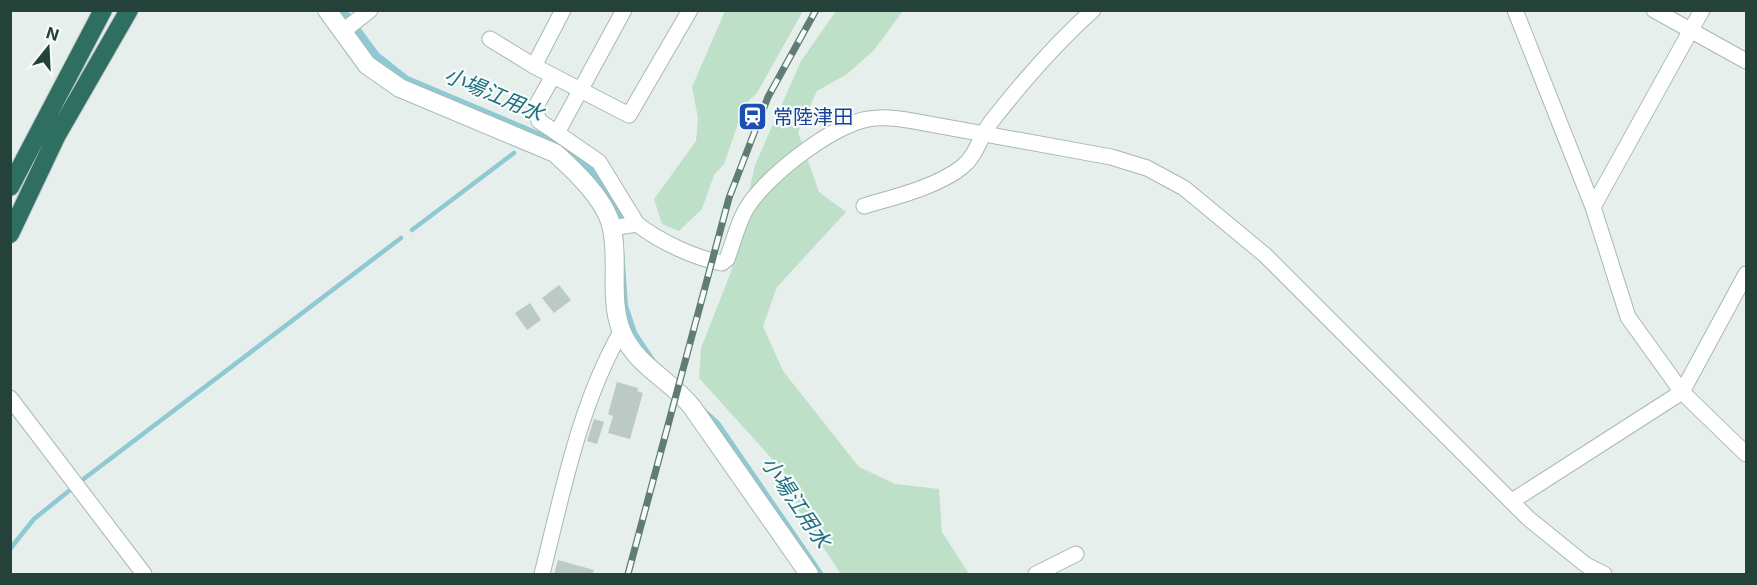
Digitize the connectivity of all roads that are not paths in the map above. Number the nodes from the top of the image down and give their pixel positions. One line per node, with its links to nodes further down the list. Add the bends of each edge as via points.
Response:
1 (103, 10): 20 (highway)
2 (129, 10): 25 (highway, via 57,135)
3 (327, 10): 11 (street)
4 (563, 10): 15 (street)
5 (624, 10): 17 (street)
6 (690, 10): 17 (street, via 629,115)
7 (1093, 10): 19 (street, via 1032,69)
8 (1515, 10): 22 (street)
9 (1654, 10): 12 (street)
10 (1702, 10): 12 (street)
11 (354, 22): 24 (street, via 367,64 400,88 555,153 594,194)
12 (1691, 31): 14 (street); 22 (street)
13 (490, 39): 15 (street)
14 (1746, 61)
15 (534, 66): 16 (street)
16 (553, 76): 17 (street); 18 (street, via 535,108 539,121)
17 (579, 91): 18 (street)
18 (557, 133): 23 (street, via 599,162)
19 (983, 133): 21 (street, via 975,156 960,169 910,193); 23 (street, via 887,117 848,125 782,169 764,186 744,212 727,259 722,263 698,256); 31 (street, via 1127,161 1184,188 1265,255)
20 (10, 187)
21 (864, 206)
22 (1593, 207): 28 (street, via 1628,317)
23 (637, 224): 24 (street)
24 (612, 228): 27 (street, via 615,296)
25 (10, 234)
26 (1746, 274): 28 (street)
27 (622, 330): 34 (street, via 603,363 573,449); 35 (street, via 649,370 692,407)
28 (1682, 392): 30 (street); 31 (street)
29 (10, 398): 33 (street)
30 (1746, 454)
31 (1512, 501): 37 (street, via 1586,565)
32 (1076, 554): 36 (street)
33 (144, 574)
34 (542, 574)
35 (809, 574)
36 (1036, 574)
37 (1604, 574)

